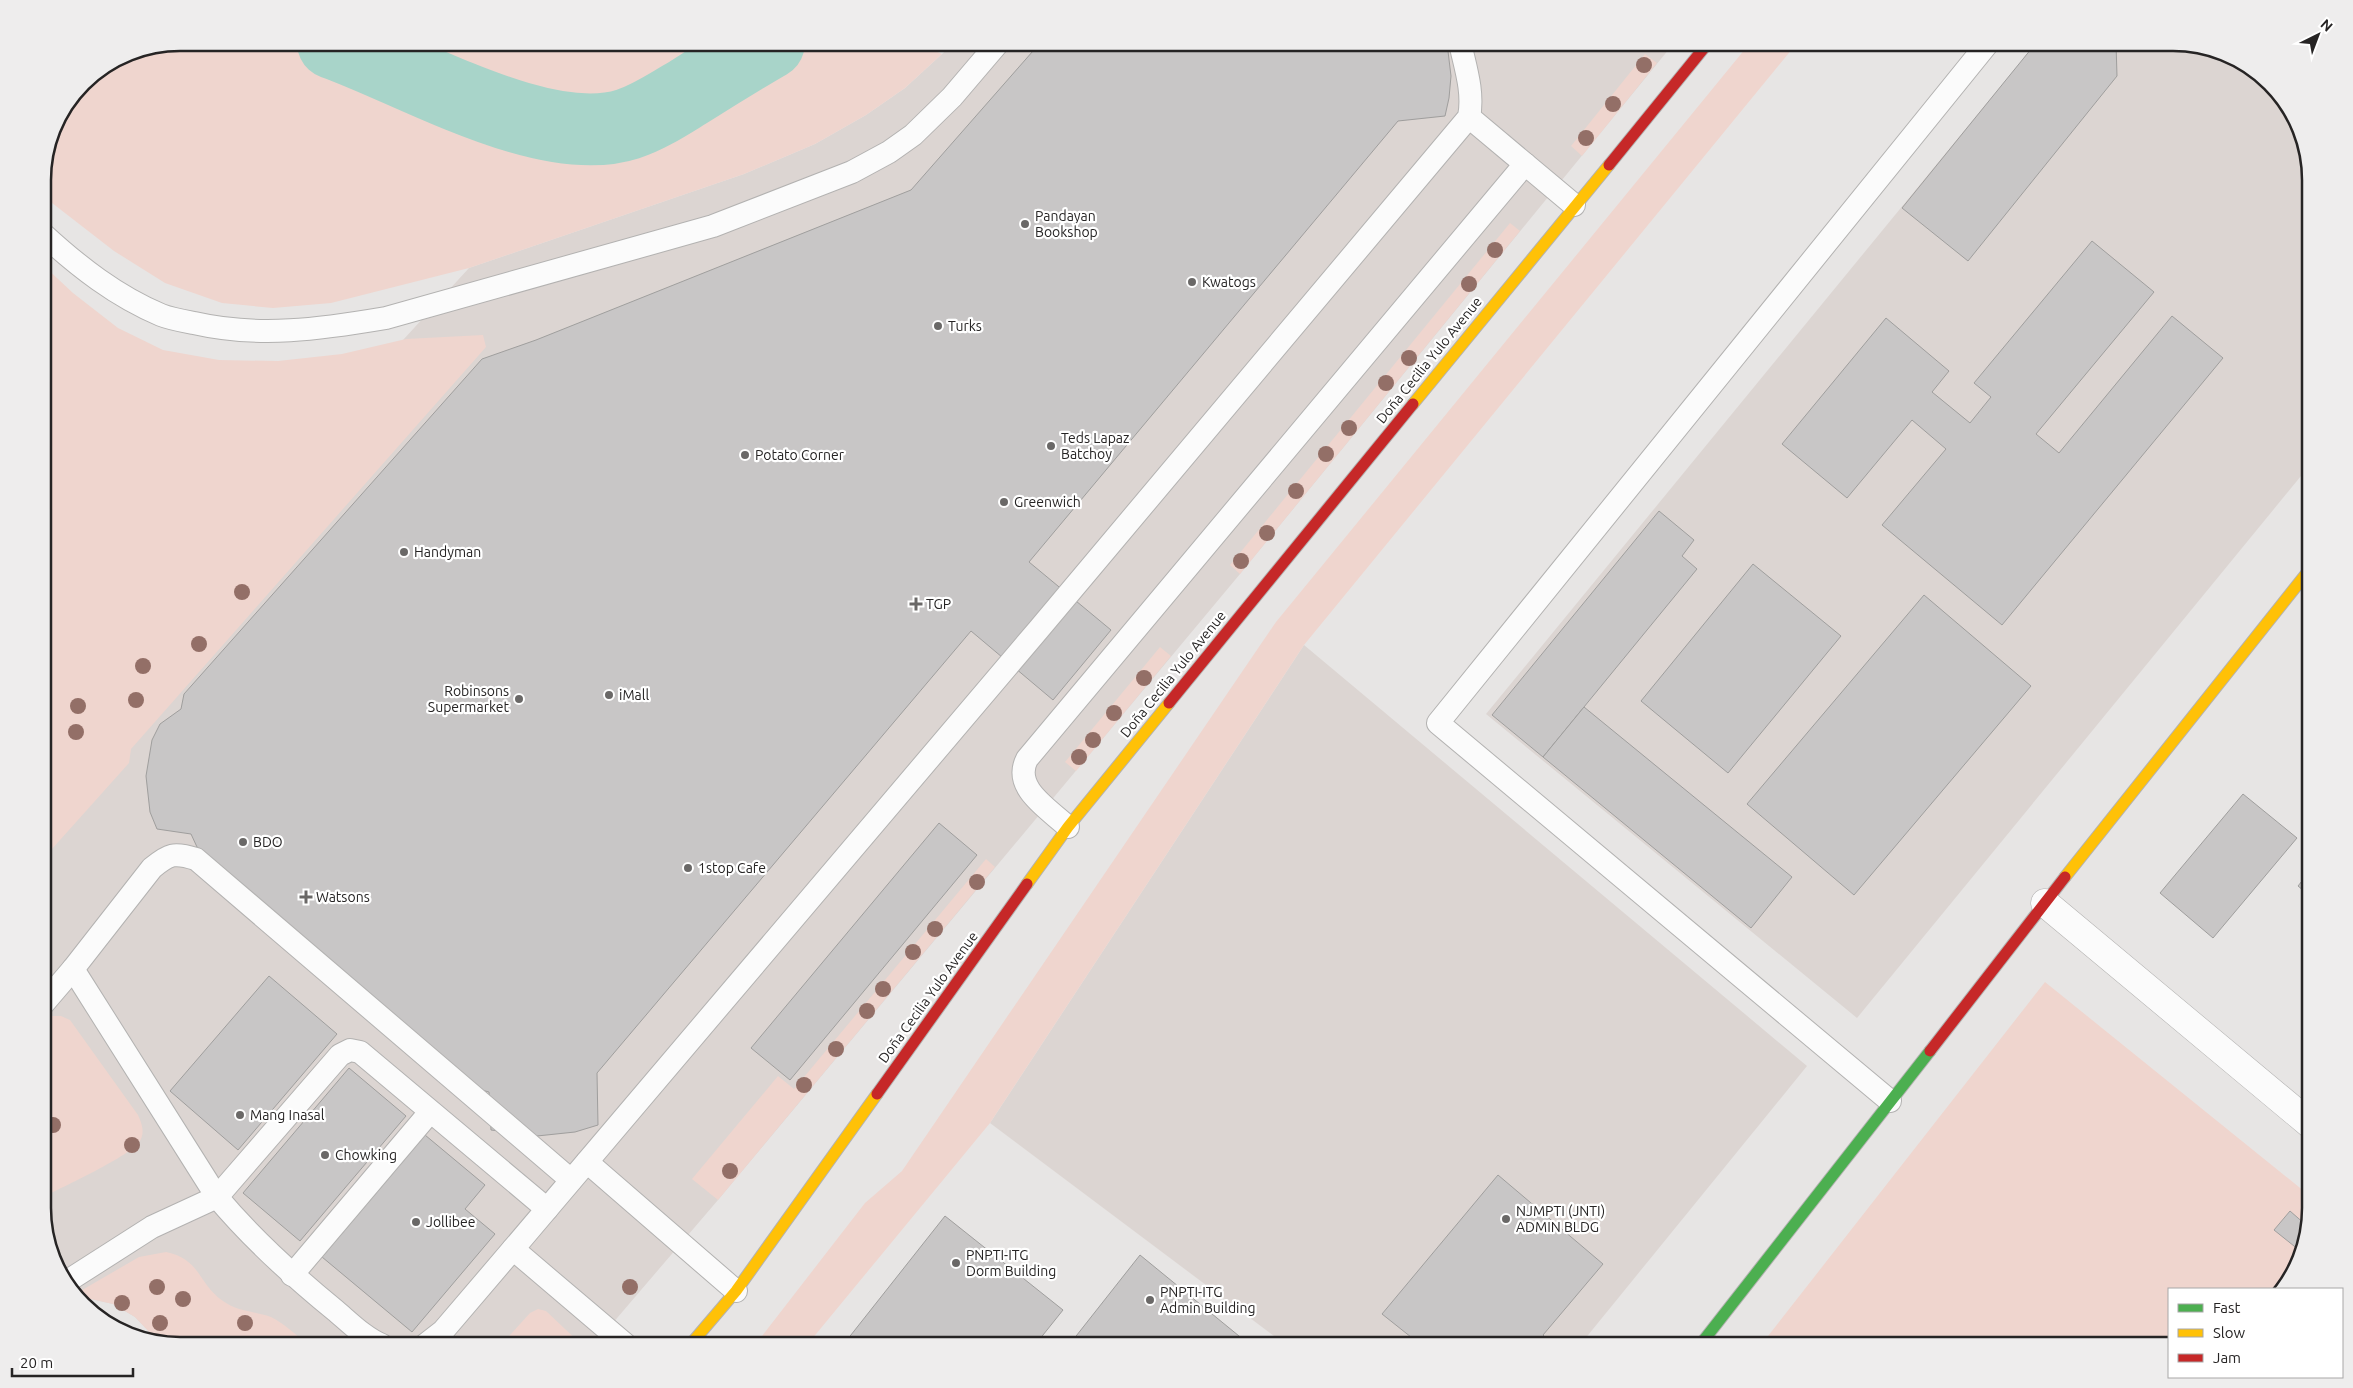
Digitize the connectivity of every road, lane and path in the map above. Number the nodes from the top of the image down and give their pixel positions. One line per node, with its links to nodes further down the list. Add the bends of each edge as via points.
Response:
1 (1462, 51): 5 (lane, via 1472,104)
2 (1700, 51): 7 (main road, Doña Cecilia Yulo Avenue)
3 (1981, 51): 14 (lane, via 1438,723)
4 (990, 52): 8 (lane, via 952,97 913,135 852,172 713,226 386,318 336,327 276,332 219,329 163,316 116,293 75,264)
5 (1470, 116): 6 (lane); 17 (lane)
6 (1525, 164): 7 (lane); 10 (lane, via 1027,759 1022,768 1022,780)
7 (1574, 205): 10 (main road, Doña Cecilia Yulo Avenue)
8 (52, 242)
9 (2301, 580): 11 (main road)
10 (1068, 827): 24 (main road, Doña Cecilia Yulo Avenue)
11 (2045, 903): 14 (main road); 16 (street)
12 (73, 969): 13 (lane); 18 (lane, via 152,868 167,856 180,854 196,859); 19 (lane)
13 (52, 994)
14 (1890, 1101): 29 (main road)
15 (430, 1112): 19 (lane, via 360,1052 350,1050 340,1056); 20 (lane); 22 (lane)
16 (2302, 1117)
17 (587, 1162): 18 (lane); 24 (lane)
18 (571, 1180): 20 (lane)
19 (217, 1197): 22 (lane, via 241,1226); 23 (lane, via 152,1227)
20 (547, 1209): 21 (lane)
21 (513, 1249): 26 (lane); 27 (lane)
22 (292, 1275): 25 (lane)
23 (72, 1278)
24 (736, 1291): 28 (main road, Doña Cecilia Yulo Avenue)
25 (369, 1337)
26 (436, 1337)
27 (616, 1337)
28 (698, 1337)
29 (1707, 1337)

